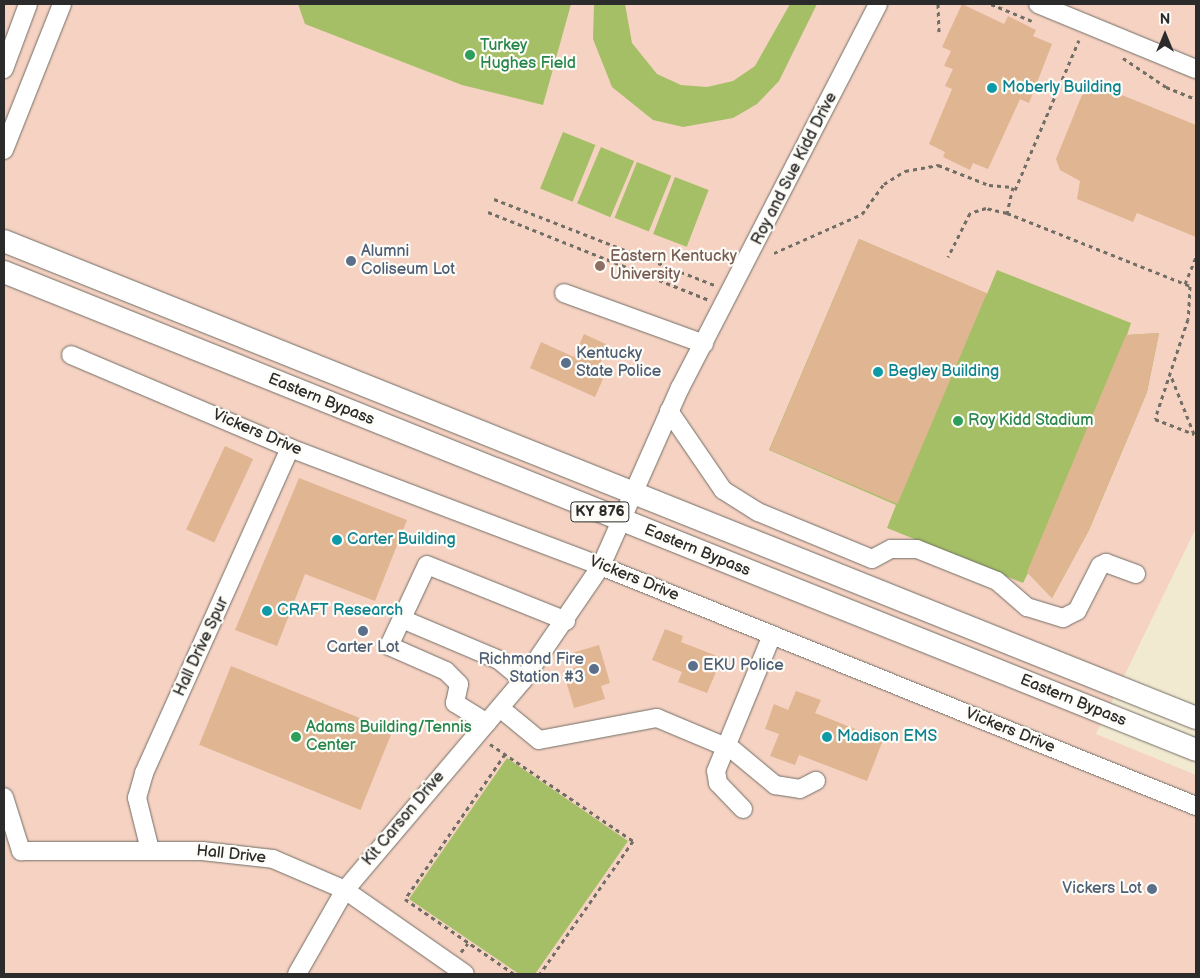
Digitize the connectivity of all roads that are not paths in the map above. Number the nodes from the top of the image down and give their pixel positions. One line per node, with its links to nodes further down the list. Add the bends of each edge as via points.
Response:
1 (28, 4): 5 (street)
2 (62, 4): 7 (street)
3 (878, 4): 11 (street, Roy and Sue Kidd Drive)
4 (1038, 4): 6 (street)
5 (4, 69)
6 (1196, 69)
7 (4, 150)
8 (4, 241): 15 (main road, Eastern Bypass / KY 876)
9 (4, 272): 16 (main road, Eastern Bypass / KY 876)
10 (564, 293): 11 (street)
11 (704, 344): 13 (street, Roy and Sue Kidd Drive)
12 (71, 355): 14 (street, Vickers Drive)
13 (669, 411): 15 (street, Roy and Sue Kidd Drive); 18 (street, via 723,490 758,512 872,559 891,549 917,549 997,581 1027,606 1063,618 1077,611 1100,566 1106,563)
14 (290, 448): 17 (street, Vickers Drive); 32 (street, Hall Drive Spur, via 144,773 137,798)
15 (630, 493): 16 (street, Kit Carson Drive); 24 (main road, Eastern Bypass / KY 876)
16 (620, 520): 17 (street, Kit Carson Drive); 27 (main road, Eastern Bypass / KY 876)
17 (601, 566): 20 (street, Kit Carson Drive); 21 (street, Vickers Drive)
18 (1136, 574)
19 (402, 619): 20 (street, via 427,565); 22 (street, via 499,660); 25 (street, via 389,646 446,672 459,684 455,704)
20 (566, 621): 22 (street, Kit Carson Drive)
21 (772, 635): 26 (street); 30 (street, Vickers Drive)
22 (523, 680): 23 (street, Kit Carson Drive)
23 (500, 708): 25 (street, Kit Carson Drive); 26 (street, via 539,740 647,716)
24 (1196, 718)
25 (487, 723): 34 (street, Kit Carson Drive)
26 (726, 747): 28 (street, via 775,785 800,789); 31 (street, via 716,777)
27 (1196, 750)
28 (816, 781)
29 (4, 797): 33 (street, Hall Drive)
30 (1196, 806)
31 (744, 809)
32 (150, 850): 33 (street, Hall Drive); 34 (street, Hall Drive, via 250,854 287,864)
33 (12, 852)
34 (345, 890): 35 (street, Hall Drive); 36 (street, Kit Carson Drive)
35 (466, 973)
36 (297, 974)

